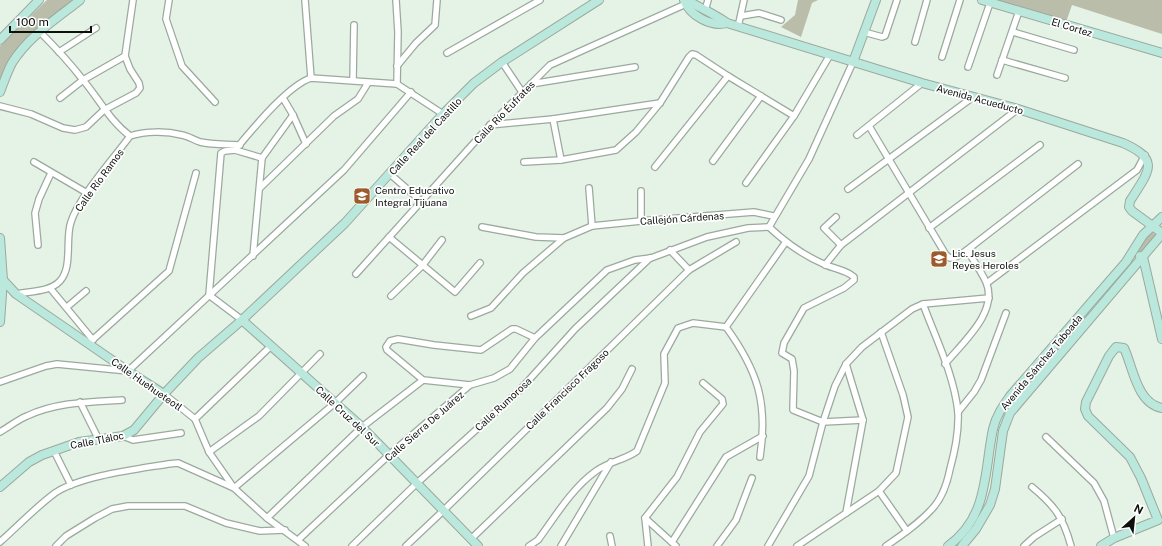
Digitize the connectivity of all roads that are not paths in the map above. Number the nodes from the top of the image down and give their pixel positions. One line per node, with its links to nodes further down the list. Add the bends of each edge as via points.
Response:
1 (39, 0): 30 (street)
2 (80, 0): 27 (street)
3 (133, 0): 37 (street)
4 (168, 0): 62 (street, via 166,19 182,66)
5 (305, 0): 47 (street)
6 (396, 0): 42 (street)
7 (437, 0): 42 (street, via 435,25)
8 (540, 0): 34 (street)
9 (599, 0): 17 (street, Calle Real del Castillo)
10 (708, 0): 20 (street)
11 (744, 0): 21 (street)
12 (876, 0): 28 (street)
13 (897, 0): 28 (street, via 885,36)
14 (927, 0): 31 (street)
15 (960, 0): 38 (street)
16 (989, 1): 19 (street, El Cortez); 44 (street)
17 (593, 2): 40 (street, Calle Real del Castillo)
18 (686, 2): 20 (street, Avenida Acueducto); 23 (street, Avenida Acueducto, via 702,19 718,25); 54 (street, Calle Río Éufrates, via 550,66)
19 (1019, 11): 29 (street); 35 (street, El Cortez)
20 (705, 12): 23 (street, Avenida Acueducto)
21 (741, 16): 22 (street, via 759,13); 25 (street)
22 (781, 20)
23 (727, 23): 25 (street, Avenida Acueducto)
24 (354, 25): 50 (street)
25 (738, 27): 36 (street, Avenida Acueducto)
26 (96, 28): 33 (street)
27 (40, 32): 33 (street); 55 (street, via 18,54)
28 (864, 32): 41 (street)
29 (1013, 32): 32 (street); 39 (street)
30 (0, 40)
31 (915, 42)
32 (1074, 50)
33 (59, 52): 49 (street)
34 (447, 53)
35 (1162, 53)
36 (830, 55): 41 (street, Avenida Acueducto); 69 (street)
37 (125, 56): 49 (street); 66 (street, via 140,88 136,93)
38 (942, 57)
39 (1002, 60): 45 (street); 48 (street)
40 (502, 62): 57 (street); 67 (street, Calle Real del Castillo, via 474,83)
41 (853, 62): 52 (street, Avenida Acueducto); 99 (street, via 809,159)
42 (397, 66): 53 (street)
43 (635, 66): 54 (street)
44 (968, 67)
45 (997, 75)
46 (728, 76): 58 (street); 63 (street, via 692,54); 87 (street)
47 (311, 78): 50 (street); 61 (street, via 300,82)
48 (1065, 78)
49 (83, 80): 60 (street); 66 (street)
50 (353, 80): 51 (street)
51 (368, 83): 53 (street); 75 (street, via 358,99 334,116)
52 (922, 83): 59 (street, Avenida Acueducto); 72 (street)
53 (397, 84): 56 (street)
54 (531, 84): 57 (street, Calle Río Éufrates)
55 (0, 92)
56 (411, 92): 67 (street); 120 (street, via 344,170)
57 (522, 92): 71 (street, Calle Río Éufrates)
58 (760, 96): 69 (street); 83 (street)
59 (973, 97): 65 (street, Avenida Acueducto); 81 (street)
60 (60, 98)
61 (283, 98): 68 (street); 76 (street)
62 (215, 102)
63 (660, 103): 70 (street); 82 (street, via 636,132 616,150)
64 (0, 106): 66 (street, via 31,114 62,128 75,130 86,127)
65 (1018, 109): 79 (street, Avenida Acueducto, via 1123,143); 97 (street)
66 (104, 110): 74 (street)
67 (443, 114): 90 (street, Calle Real del Castillo)
68 (294, 115): 75 (street); 80 (street)
69 (794, 116): 91 (street)
70 (553, 119): 71 (street); 82 (street)
71 (490, 125): 98 (street, Calle Río Éufrates)
72 (869, 126): 73 (street); 81 (street)
73 (857, 135)
74 (130, 136): 76 (street, via 149,132 183,135 199,142); 96 (street, Calle Río Ramos)
75 (306, 144): 92 (street)
76 (240, 145): 78 (street)
77 (1040, 145): 107 (street)
78 (235, 150): 80 (street); 134 (street, via 221,153)
79 (1145, 155): 104 (street, via 1149,165 1147,174 1129,207); 129 (street, via 1137,170)
80 (262, 158): 92 (street)
81 (889, 159): 94 (street); 97 (street)
82 (561, 160): 85 (street)
83 (713, 161)
84 (34, 162): 88 (street)
85 (524, 162)
86 (1078, 164): 119 (street)
87 (655, 167)
88 (51, 173): 96 (street); 115 (street, via 35,213)
89 (196, 173): 147 (street, via 169,271)
90 (390, 174): 98 (street); 141 (street, Calle Real del Castillo, via 345,224)
91 (746, 183)
92 (260, 188): 120 (street)
93 (589, 188): 103 (street)
94 (848, 189)
95 (641, 191): 102 (street)
96 (87, 193): 130 (street, Calle Río Ramos, via 70,222 68,259 62,278)
97 (910, 193): 107 (street); 116 (street)
98 (421, 201): 109 (street, Calle Río Éufrates)
99 (773, 216): 102 (street, Callejón Cárdenas, via 754,212); 106 (street)
100 (836, 217): 116 (street, via 824,228)
101 (1162, 217): 104 (street, Avenida Sánchez Taboada)
102 (641, 221): 103 (street, Callejón Cárdenas)
103 (592, 226): 111 (street, Callejón Cárdenas)
104 (1152, 226): 108 (street); 117 (street, Avenida Sánchez Taboada, via 1142,235)
105 (482, 227): 111 (street, Callejón Cárdenas, via 536,237)
106 (769, 227): 114 (street); 118 (street, via 748,228 707,237)
107 (929, 228): 119 (street, via 950,258)
108 (1162, 234): 121 (street, Avenida Sánchez Taboada)
109 (389, 237): 125 (street); 127 (street, Calle Río Éufrates)
110 (0, 238): 128 (street)
111 (564, 238): 140 (street, via 523,273 492,308)
112 (442, 240): 125 (street)
113 (736, 242): 126 (street, Calle Francisco Fragoso)
114 (786, 243): 124 (street); 143 (street)
115 (38, 245)
116 (841, 246): 124 (street)
117 (1134, 248): 121 (street, via 1137,254); 214 (street, Avenida Sánchez Taboada, via 1126,262 1010,396 1001,410 993,427 986,486 981,501 968,524)
118 (670, 250): 122 (street); 126 (street)
119 (967, 250): 129 (street)
120 (253, 256): 134 (street)
121 (1143, 257): 146 (street); 215 (street, Avenida Sánchez Taboada, via 1010,414 1003,431 990,505)
122 (651, 258): 145 (street, Calle Sierra De Juárez, via 635,260 607,270); 182 (street, Calle Rumorosa, via 575,329 519,391)
123 (480, 263): 125 (street, via 455,292)
124 (825, 265): 168 (street, via 849,273 854,280 844,288 804,308 784,343 782,353 792,359 792,410)
125 (422, 266): 135 (street)
126 (689, 270): 188 (street, Calle Francisco Fragoso)
127 (356, 274)
128 (3, 280): 132 (street); 133 (street, Calle Huehueteotl)
129 (987, 283): 136 (street)
130 (50, 288): 133 (street); 138 (street)
131 (86, 291): 138 (street)
132 (2, 294): 133 (street); 142 (street)
133 (16, 294): 147 (street, Calle Huehueteotl)
134 (209, 295): 141 (street, Calle Cruz del Sur); 153 (street)
135 (391, 296)
136 (989, 298): 137 (street); 151 (street, via 985,314)
137 (923, 304): 144 (street, via 912,309); 151 (street)
138 (67, 307): 147 (street)
139 (1006, 313): 165 (street, via 981,380)
140 (471, 316)
141 (242, 320): 148 (street, Calle Cruz del Sur); 160 (street, Calle Real del Castillo, via 198,358)
142 (0, 322)
143 (726, 327): 173 (street, via 744,352 761,394); 180 (street, via 693,323 678,328 664,354 665,383 637,451)
144 (882, 332): 150 (street, via 862,347); 187 (street, via 908,417 896,473)
145 (534, 338): 156 (street, via 512,329 481,350 398,339 390,341 387,350); 159 (street, Calle Sierra De Juárez, via 510,369 494,378)
146 (1162, 339)
147 (91, 342): 153 (street, Calle Huehueteotl)
148 (271, 346): 154 (street, Calle Cruz del Sur); 166 (street)
149 (320, 354): 154 (street)
150 (846, 364): 167 (street); 168 (street)
151 (945, 364): 165 (street)
152 (632, 369): 197 (street, via 622,389 607,408)
153 (128, 372): 157 (street, via 57,364); 160 (street, Calle Huehueteotl)
154 (301, 374): 163 (street, Calle Cruz del Sur); 177 (street, via 259,416)
155 (363, 376): 163 (street)
156 (423, 380): 159 (street); 169 (street)
157 (0, 382)
158 (703, 383): 191 (street, via 722,399 723,404 700,432 676,477)
159 (470, 385): 178 (street, Calle Sierra De Juárez)
160 (164, 394): 166 (street, Calle Huehueteotl); 172 (street, Calle Tláloc, via 134,430)
161 (122, 400): 162 (street)
162 (80, 402): 170 (street, via 58,405 26,416); 175 (street)
163 (335, 402): 169 (street, Calle Cruz del Sur); 186 (street)
164 (1162, 408): 196 (street, via 1151,404 1143,396 1126,352 1120,346 1116,347 1086,402 1085,410 1130,457 1158,520)
165 (958, 412): 194 (street, via 958,429 946,487 933,509)
166 (195, 419): 177 (street, Calle Huehueteotl)
167 (863, 420): 168 (street); 189 (street)
168 (823, 422): 211 (street, via 809,476)
169 (362, 427): 178 (street, Calle Cruz del Sur); 190 (street)
170 (0, 432)
171 (181, 433): 172 (street, via 133,440)
172 (123, 436): 175 (street, Calle Tláloc)
173 (763, 436): 179 (street); 200 (street, via 726,457)
174 (1046, 437): 196 (street, via 1094,483 1104,501)
175 (99, 440): 176 (street, Calle Tláloc, via 79,442)
176 (54, 451): 183 (street); 184 (street, Calle Tláloc, via 29,462)
177 (209, 452): 186 (street, Calle Huehueteotl)
178 (390, 455): 182 (street, Calle Cruz del Sur); 198 (street, Calle Sierra De Juárez)
179 (760, 457)
180 (611, 462): 206 (street, via 581,485 538,540); 207 (street)
181 (752, 478): 210 (street, via 736,520)
182 (416, 484): 188 (street, Calle Cruz del Sur); 203 (street, Calle Rumorosa)
183 (71, 485): 186 (street, via 106,475 178,463); 199 (street, via 56,493)
184 (0, 487)
185 (1032, 487): 192 (street, via 1049,502)
186 (234, 488): 190 (street, Calle Huehueteotl)
187 (879, 491): 189 (street); 194 (street)
188 (443, 511): 197 (street, Calle Cruz del Sur); 204 (street, Calle Francisco Fragoso)
189 (846, 513): 212 (street)
190 (267, 518): 193 (street, Calle Huehueteotl)
191 (645, 518): 200 (street); 209 (street)
192 (1062, 519): 216 (street, via 1034,536); 217 (street)
193 (285, 530): 198 (street, Calle Huehueteotl); 201 (street, via 260,531 226,523 185,506 128,506 112,509 95,518 66,536)
194 (907, 531): 213 (street)
195 (610, 536): 208 (street)
196 (1114, 538): 218 (street)
197 (472, 539): 205 (street, Calle Cruz del Sur)
198 (298, 540): 202 (street, Calle Huehueteotl)
199 (0, 542)
200 (674, 544)
201 (56, 546)
202 (305, 546)
203 (352, 546)
204 (406, 546)
205 (478, 546)
206 (529, 546)
207 (561, 546)
208 (612, 546)
209 (648, 546)
210 (717, 546)
211 (768, 546)
212 (797, 546)
213 (886, 546)
214 (948, 546)
215 (962, 546)
216 (1024, 546)
217 (1071, 546)
218 (1101, 546)

